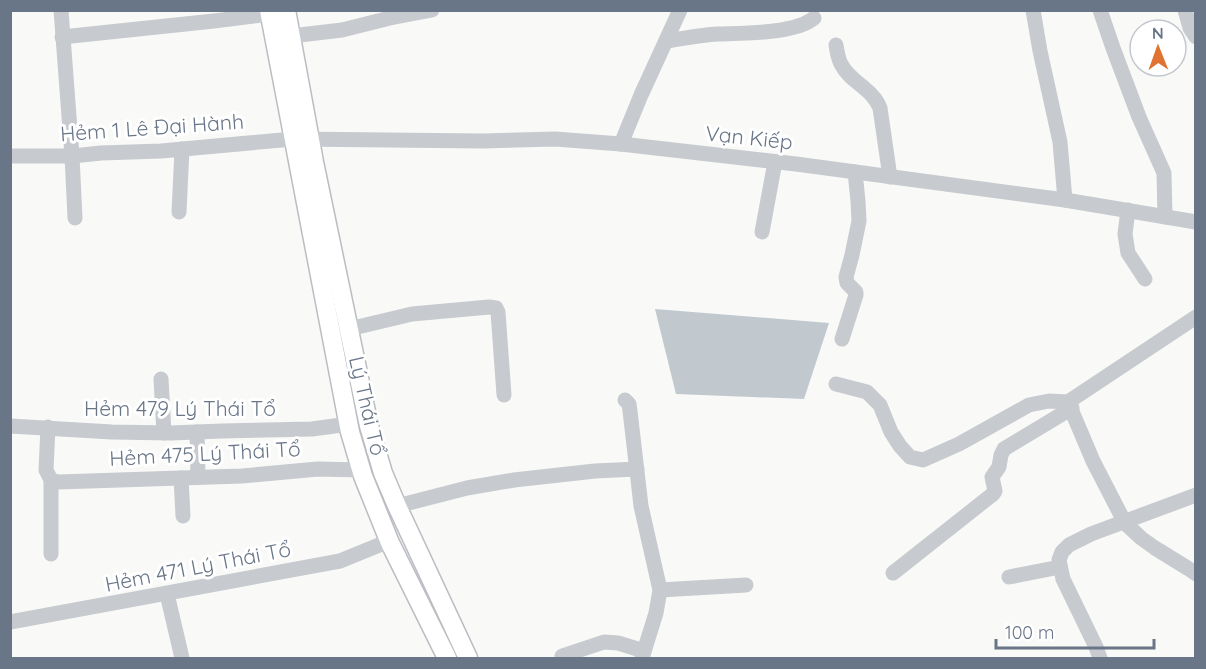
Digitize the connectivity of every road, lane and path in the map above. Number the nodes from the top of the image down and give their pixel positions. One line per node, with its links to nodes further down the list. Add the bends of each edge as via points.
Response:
1 (61, 10): 10 (street)
2 (432, 10): 9 (street, via 352,28)
3 (680, 10): 12 (street)
4 (1033, 10): 22 (street, via 1060,142)
5 (1100, 10): 25 (street, via 1164,174)
6 (1185, 10): 11 (street)
7 (275, 12): 9 (main road); 10 (street); 14 (main road)
8 (814, 18): 12 (street, via 772,31)
9 (291, 36): 14 (main road)
10 (62, 37): 18 (street)
11 (1196, 37)
12 (667, 41): 15 (street)
13 (836, 45): 21 (street, via 845,70 875,98 880,108)
14 (302, 139): 15 (street, Vạn Kiếp, via 555,139); 16 (street, Hẻm 1 Lê Đại Hành); 31 (main road, Lý Thái Tổ, via 314,162); 38 (main road, Lý Thái Tổ)
15 (621, 144): 19 (street, Vạn Kiếp)
16 (182, 149): 18 (street, Hẻm 1 Lê Đại Hành); 24 (street)
17 (13, 156): 18 (street, Hẻm 1 Lê Đại Hành)
18 (72, 156): 26 (street)
19 (775, 162): 20 (street, Vạn Kiếp); 28 (street)
20 (855, 172): 21 (street, Vạn Kiếp); 32 (street, via 859,221 846,277 856,296)
21 (890, 177): 22 (street, Vạn Kiếp)
22 (1065, 200): 23 (street, Vạn Kiếp)
23 (1128, 210): 25 (street, Vạn Kiếp); 29 (street, via 1128,253)
24 (179, 212)
25 (1165, 217): 27 (street, Vạn Kiếp)
26 (75, 218)
27 (1196, 222)
28 (762, 232)
29 (1144, 279)
30 (1196, 316): 37 (street)
31 (349, 329): 35 (street, via 424,312 496,308); 49 (main road, Lý Thái Tổ, via 369,426)
32 (842, 339)
33 (161, 379): 42 (street)
34 (836, 384): 37 (street, via 867,392 880,405 900,446 910,457 923,460 1029,405 1049,401)
35 (504, 395)
36 (625, 400): 43 (street, via 629,404)
37 (1070, 405): 51 (street, via 1093,461); 55 (street, via 1004,449 992,477 996,491)
38 (349, 424): 41 (street, Hẻm 479 Lý Thái Tổ, via 312,429); 44 (main road, Lý Thái Tổ)
39 (10, 426): 40 (street, Hẻm 479 Lý Thái Tổ)
40 (48, 427): 42 (street, Hẻm 479 Lý Thái Tổ); 47 (street, via 46,470)
41 (197, 432): 42 (street, Hẻm 479 Lý Thái Tổ); 45 (street)
42 (164, 433)
43 (637, 469): 49 (street, via 514,480); 59 (street, via 641,507)
44 (361, 470): 45 (street, Hẻm 475 Lý Thái Tổ); 52 (main road, Lý Thái Tổ)
45 (198, 477): 46 (street, Hẻm 475 Lý Thái Tổ)
46 (181, 478): 47 (street, Hẻm 475 Lý Thái Tổ, via 66,483); 50 (street)
47 (51, 480): 53 (street)
48 (1196, 495): 51 (street)
49 (397, 506): 66 (main road, Lý Thái Tổ)
50 (183, 516)
51 (1125, 522): 54 (street, via 1069,545 1062,552); 56 (street, via 1148,543)
52 (389, 541): 60 (street, Hẻm 471 Lý Thái Tổ, via 340,561); 65 (main road, Lý Thái Tổ)
53 (51, 554)
54 (1060, 567): 57 (street); 67 (street)
55 (893, 573)
56 (1196, 574)
57 (1009, 577)
58 (746, 585): 59 (street)
59 (660, 590): 62 (street)
60 (166, 594): 61 (street, Hẻm 471 Lý Thái Tổ); 64 (street)
61 (10, 622)
62 (643, 655): 63 (street, via 618,643 604,642)
63 (562, 656)
64 (182, 658)
65 (447, 658)
66 (468, 658)
67 (1100, 658)

